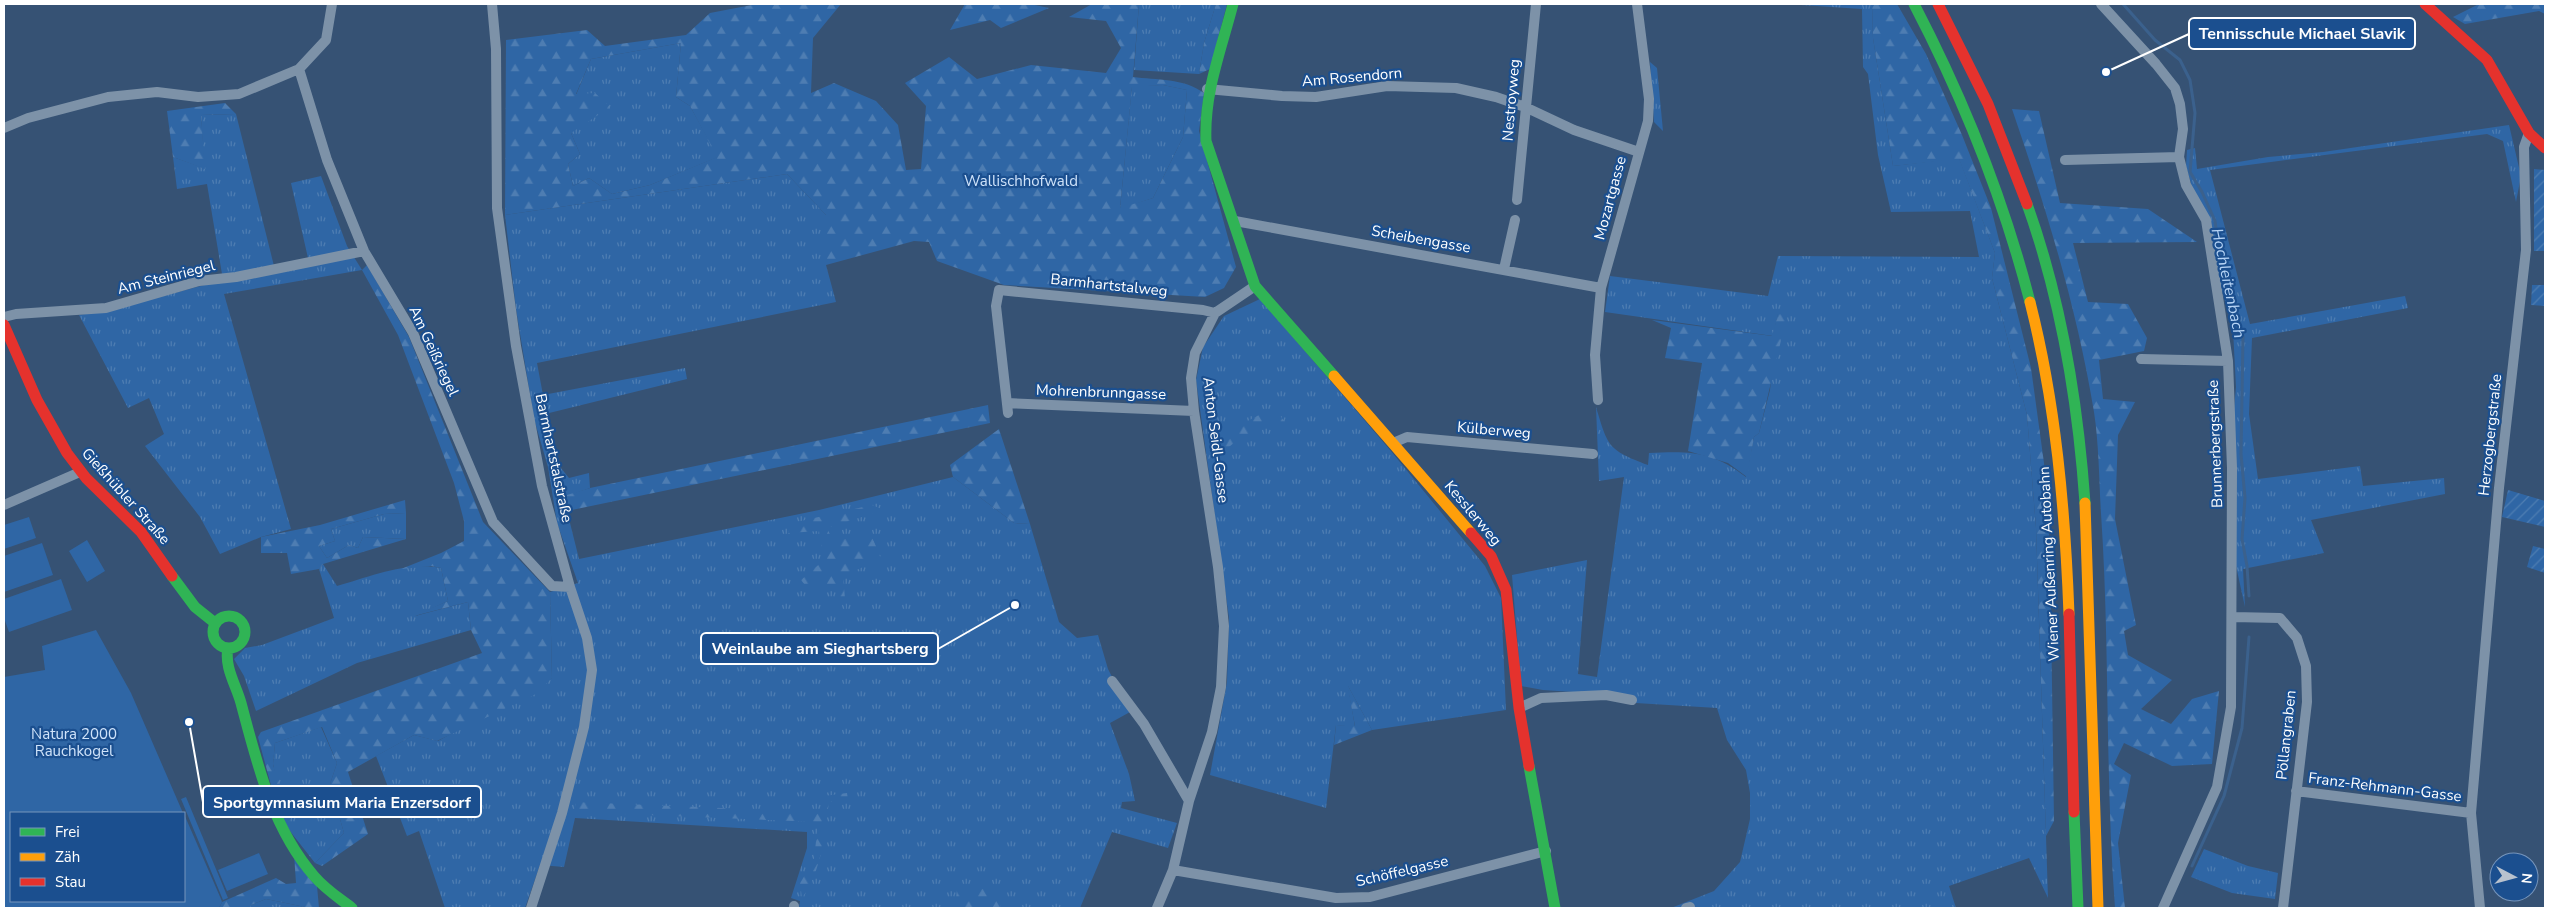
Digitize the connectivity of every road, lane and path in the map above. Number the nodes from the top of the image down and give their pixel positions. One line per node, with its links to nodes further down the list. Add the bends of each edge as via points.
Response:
1 (332, 4): 10 (street, via 326,40)
2 (492, 4): 38 (street, Barmhartstalstraße, via 496,49 497,208 516,346 542,486)
3 (1233, 4): 11 (main road)
4 (1536, 4): 12 (street, Nestroyweg)
5 (1637, 4): 16 (street, Mozartgasse, via 1649,99 1648,121)
6 (1914, 4): 54 (main road, Wiener Außenring Autobahn, via 1937,45 1979,136 2013,231 2040,338 2056,429 2066,530)
7 (1938, 4): 55 (main road, via 1958,38 2000,130 2034,226 2062,335 2078,428 2087,530)
8 (2101, 4): 17 (street, Brunnerbergstraße, via 2175,88 2183,129)
9 (2425, 4): 14 (main road, via 2487,60)
10 (299, 69): 13 (street, via 239,94 198,97 157,92 108,97 28,118); 22 (street, Am Geißriegel, via 327,160)
11 (1207, 89): 12 (street, Am Rosendorn, via 1316,97 1387,86 1456,88); 21 (main road, via 1206,142)
12 (1524, 107): 16 (street, Am Rosendorn, via 1574,130); 19 (street, Nestroyweg)
13 (4, 128)
14 (2529, 133): 15 (main road); 47 (street, Herzogbergstraße, via 2524,147 2526,250 2499,488)
15 (2545, 148)
16 (1639, 152): 25 (street, Mozartgasse)
17 (2179, 157): 18 (street); 30 (street, Brunnerbergstraße, via 2186,185 2206,220)
18 (2065, 160)
19 (1517, 200)
20 (1515, 220): 23 (street)
21 (1235, 221): 23 (street, Scheibengasse); 24 (main road)
22 (364, 251): 27 (street, Am Steinriegel, via 236,277 199,281 106,308); 38 (street, Am Geißriegel, via 413,333 493,522 552,586)
23 (1504, 269): 25 (street, Scheibengasse)
24 (1255, 286): 26 (street, Anton Seidl-Gasse); 34 (main road, Kesslerweg)
25 (1601, 288): 31 (street, Mozartgasse, via 1595,355)
26 (1215, 313): 32 (street, Barmhartstalweg, via 999,290 996,306); 33 (street, Anton Seidl-Gasse, via 1195,353 1191,378)
27 (4, 317)
28 (4, 325): 36 (main road, Gießhübler Straße, via 43,414)
29 (2141, 359): 30 (street)
30 (2228, 360): 39 (street, Brunnerbergstraße)
31 (1598, 400)
32 (1008, 408): 33 (street, Mohrenbrunngasse)
33 (1194, 411): 46 (street, Anton Seidl-Gasse, via 1224,626 1221,687 1214,723)
34 (1393, 443): 35 (street, Külberweg, via 1407,437); 44 (main road, Kesslerweg, via 1491,556 1506,590)
35 (1593, 454)
36 (80, 472): 37 (street); 40 (main road, Gießhübler Straße, via 137,527 189,602)
37 (4, 505)
38 (570, 588): 51 (street, Barmhartstalstraße, via 587,638 592,670 584,727 562,813)
39 (2233, 617): 45 (street, Pöllangraben, via 2280,618 2297,638 2306,666 2307,702); 56 (street, Brunnerbergstraße, via 2231,707 2217,787)
40 (215, 623): 41 (main road, via 214,639); 41 (main road, via 220,618 231,616 243,625 242,640)
41 (228, 648): 50 (main road, via 228,668 238,690 257,762 278,820 314,876)
42 (1112, 681): 46 (street, via 1144,724)
43 (1632, 700): 44 (street, via 1606,695 1541,698)
44 (1519, 708): 48 (main road, Kesslerweg)
45 (2296, 791): 47 (street, Franz-Rehmann-Gasse); 57 (street, Pöllangraben)
46 (1188, 801): 49 (street, Anton Seidl-Gasse)
47 (2471, 813): 58 (street, Herzogbergstraße)
48 (1546, 851): 49 (street, Schöffelgasse, via 1370,897 1336,898); 53 (main road, Kesslerweg)
49 (1174, 870): 52 (street, Anton Seidl-Gasse)
50 (352, 908)
51 (531, 908)
52 (1157, 908)
53 (1555, 908)
54 (2078, 908)
55 (2098, 908)
56 (2163, 908)
57 (2282, 908)
58 (2480, 908)

